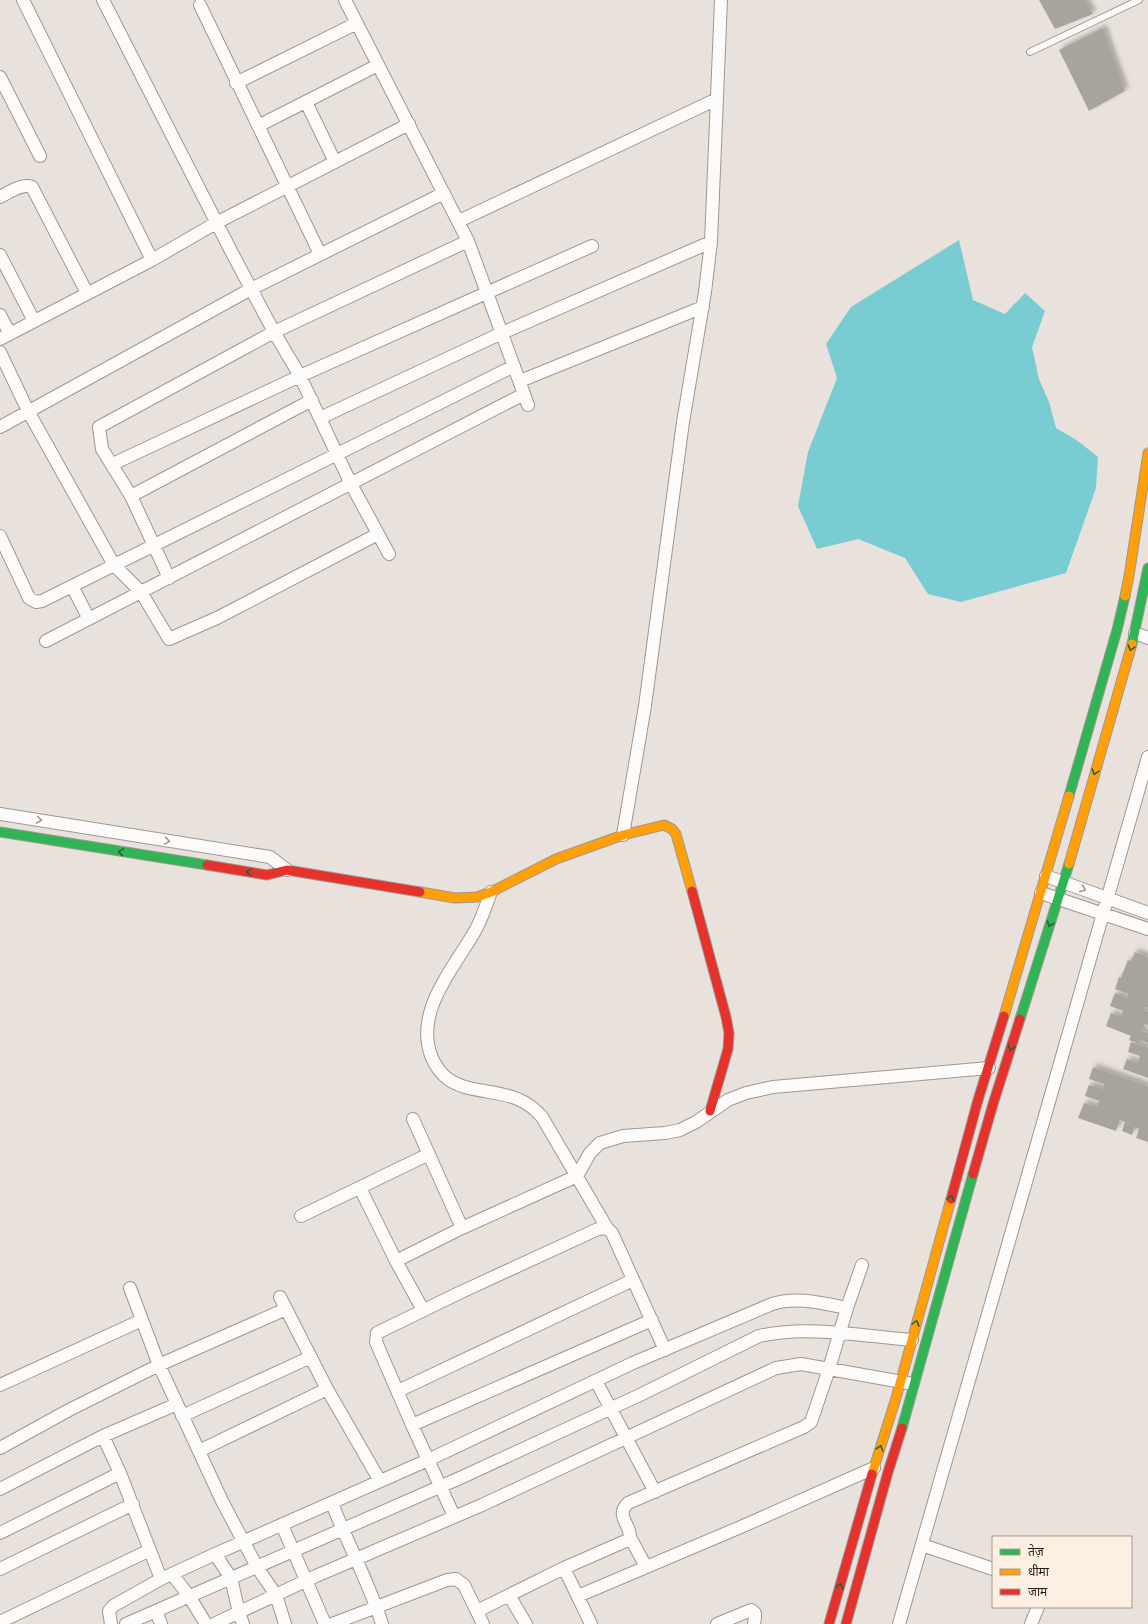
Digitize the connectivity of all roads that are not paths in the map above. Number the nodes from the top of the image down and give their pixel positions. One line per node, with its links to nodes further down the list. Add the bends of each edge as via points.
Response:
1 (23, 0): 28 (street)
2 (102, 0): 22 (street)
3 (345, 0): 7 (street)
4 (721, 0): 12 (street)
5 (1139, 0): 8 (lane)
6 (200, 5): 11 (street)
7 (357, 23): 9 (street); 11 (street)
8 (1030, 52)
9 (378, 65): 13 (street); 14 (street)
10 (0, 77): 16 (street)
11 (236, 83): 15 (street)
12 (717, 99): 21 (street); 24 (street)
13 (306, 102): 15 (street); 17 (street)
14 (409, 124): 17 (street); 19 (street)
15 (258, 126): 18 (street)
16 (40, 156)
17 (335, 162): 18 (street)
18 (287, 187): 22 (street); 26 (street)
19 (444, 193): 21 (street); 26 (street)
20 (0, 197): 31 (street, via 20,187 32,187)
21 (459, 221): 23 (street)
22 (216, 223): 28 (street); 29 (street)
23 (468, 240): 30 (street); 35 (street)
24 (711, 242): 32 (street); 36 (street)
25 (592, 246): 30 (street)
26 (320, 254): 29 (street)
27 (0, 255): 34 (street)
28 (152, 260): 31 (street)
29 (251, 288): 35 (street); 45 (street)
30 (487, 292): 36 (street); 40 (street)
31 (88, 293): 34 (street)
32 (703, 306): 41 (street); 69 (street, via 683,422 645,706)
33 (0, 315): 37 (street)
34 (34, 321): 37 (street)
35 (274, 332): 40 (street); 52 (street, via 99,427 102,449)
36 (502, 333): 39 (street); 46 (street)
37 (5, 337)
38 (0, 352): 45 (street)
39 (514, 366): 41 (street); 48 (street)
40 (300, 376): 43 (street); 50 (street)
41 (520, 381): 42 (street)
42 (524, 394): 44 (street); 51 (street)
43 (312, 400): 46 (street); 52 (street)
44 (528, 405)
45 (28, 411): 47 (street); 57 (street)
46 (320, 418): 48 (street)
47 (0, 427)
48 (337, 453): 51 (street); 55 (street)
49 (1148, 453): 71 (main road, via 1124,604)
50 (117, 462)
51 (352, 484): 53 (street); 59 (street)
52 (131, 496): 55 (street)
53 (378, 534): 56 (street); 61 (street, via 217,618 169,639)
54 (0, 536): 60 (street, via 29,598 36,602 42,601)
55 (153, 546): 57 (street); 59 (street)
56 (389, 554)
57 (114, 565): 60 (street); 61 (street)
58 (1148, 568): 63 (main road)
59 (168, 578): 61 (street)
60 (72, 586): 62 (street)
61 (142, 592): 62 (street)
62 (89, 619): 65 (street)
63 (1135, 633): 64 (street); 72 (main road, one-way to 72)
64 (1148, 638)
65 (46, 641)
66 (1148, 758): 76 (street)
67 (0, 814): 70 (street, one-way to 70, via 270,857)
68 (0, 832): 70 (main road, one-way to 68, via 267,875)
69 (623, 835): 73 (main road, via 556,859); 81 (main road, via 664,825 676,834 729,1033 728,1049)
70 (287, 870): 73 (main road, via 455,898 478,897)
71 (1046, 876): 72 (street); 74 (main road)
72 (1064, 882): 75 (main road); 76 (street, one-way to 76)
73 (491, 892): 84 (street, via 475,930 435,998 427,1035 430,1053 444,1077 454,1083 512,1097 534,1108)
74 (1041, 893): 75 (street); 80 (main road)
75 (1058, 898): 77 (street); 108 (main road, one-way to 108, via 993,1104)
76 (1107, 898): 77 (street); 78 (street)
77 (1103, 913): 79 (street); 134 (street)
78 (1148, 913)
79 (1148, 929)
80 (989, 1068): 81 (street, via 773,1087 728,1100); 100 (main road, one-way to 80)
81 (710, 1111): 84 (street, via 680,1130 623,1136 600,1143 590,1153)
82 (413, 1119): 83 (street)
83 (429, 1154): 85 (street); 87 (street)
84 (577, 1176): 87 (street); 88 (street)
85 (360, 1188): 86 (street); 89 (street)
86 (301, 1216)
87 (462, 1228): 89 (street)
88 (607, 1228): 91 (street, via 612,1233); 96 (street, via 598,1229)
89 (396, 1261): 96 (street)
90 (862, 1265): 94 (street)
91 (633, 1280): 98 (street); 110 (street)
92 (130, 1288): 97 (street)
93 (280, 1297): 95 (street)
94 (847, 1308): 99 (street); 101 (street, via 806,1300 781,1301)
95 (286, 1309): 102 (street); 103 (street)
96 (423, 1310): 110 (street, via 377,1333 376,1342)
97 (142, 1320): 103 (street); 107 (street)
98 (652, 1320): 101 (street); 114 (street)
99 (839, 1334): 100 (street); 104 (street); 112 (street, via 801,1331 760,1336)
100 (912, 1340): 106 (main road)
101 (665, 1350): 105 (street)
102 (310, 1357): 109 (street); 113 (street)
103 (159, 1365): 111 (street); 117 (street)
104 (829, 1369): 106 (street); 116 (street, via 801,1364 776,1368); 125 (street, via 811,1422 804,1427)
105 (596, 1381): 112 (street); 119 (street)
106 (900, 1381): 108 (street); 120 (main road, one-way to 106)
107 (0, 1385)
108 (915, 1385): 173 (main road)
109 (327, 1388): 118 (street); 122 (street)
110 (398, 1391): 114 (street)
111 (177, 1404): 113 (street); 115 (street)
112 (610, 1408): 116 (street); 123 (street)
113 (182, 1416): 118 (street)
114 (412, 1425): 119 (street)
115 (103, 1436): 121 (street); 124 (street)
116 (626, 1438): 125 (street); 128 (street)
117 (0, 1448)
118 (198, 1451): 133 (street)
119 (428, 1460): 122 (street); 123 (street)
120 (874, 1468): 140 (street); 172 (main road, one-way to 120)
121 (120, 1473): 127 (street); 131 (street)
122 (380, 1481): 126 (street)
123 (441, 1487): 128 (street); 130 (street)
124 (0, 1489)
125 (655, 1492): 132 (street, via 624,1507 622,1513)
126 (332, 1503): 129 (street); 130 (street)
127 (132, 1504): 135 (street); 143 (street)
128 (454, 1516): 138 (street)
129 (282, 1525): 133 (street); 136 (street)
130 (342, 1530): 136 (street); 138 (street)
131 (0, 1533)
132 (630, 1537): 140 (street); 141 (street)
133 (245, 1541): 137 (street); 139 (street)
134 (922, 1545): 142 (street); 174 (street)
135 (150, 1550): 144 (street); 156 (street)
136 (294, 1551): 139 (street); 146 (street)
137 (215, 1554): 144 (street); 145 (street)
138 (356, 1559): 146 (street); 151 (street)
139 (257, 1567): 145 (street); 147 (street)
140 (646, 1567): 150 (street)
141 (564, 1568): 148 (street); 150 (street)
142 (992, 1569)
143 (0, 1570)
144 (166, 1577): 149 (street); 157 (street, via 113,1606 109,1610)
145 (230, 1578): 149 (street); 155 (street)
146 (307, 1581): 147 (street); 164 (street)
147 (276, 1595): 155 (street); 163 (street)
148 (509, 1595): 154 (street); 168 (street)
149 (189, 1596): 153 (street); 160 (street)
150 (578, 1596): 169 (street)
151 (377, 1608): 154 (street, via 447,1580 456,1580 464,1585); 165 (street); 166 (street)
152 (1038, 1608): 175 (street)
153 (156, 1611): 158 (street); 159 (street)
154 (477, 1611): 167 (street)
155 (239, 1613): 161 (street); 162 (street)
156 (0, 1622)
157 (111, 1624)
158 (126, 1624)
159 (161, 1624)
160 (206, 1624)
161 (214, 1624)
162 (243, 1624)
163 (285, 1624)
164 (325, 1624)
165 (332, 1624)
166 (382, 1624)
167 (483, 1624)
168 (526, 1624)
169 (591, 1624)
170 (717, 1624): 171 (street, via 750,1610 755,1613)
171 (754, 1624)
172 (829, 1624)
173 (846, 1624)
174 (899, 1624)
175 (1031, 1624)

